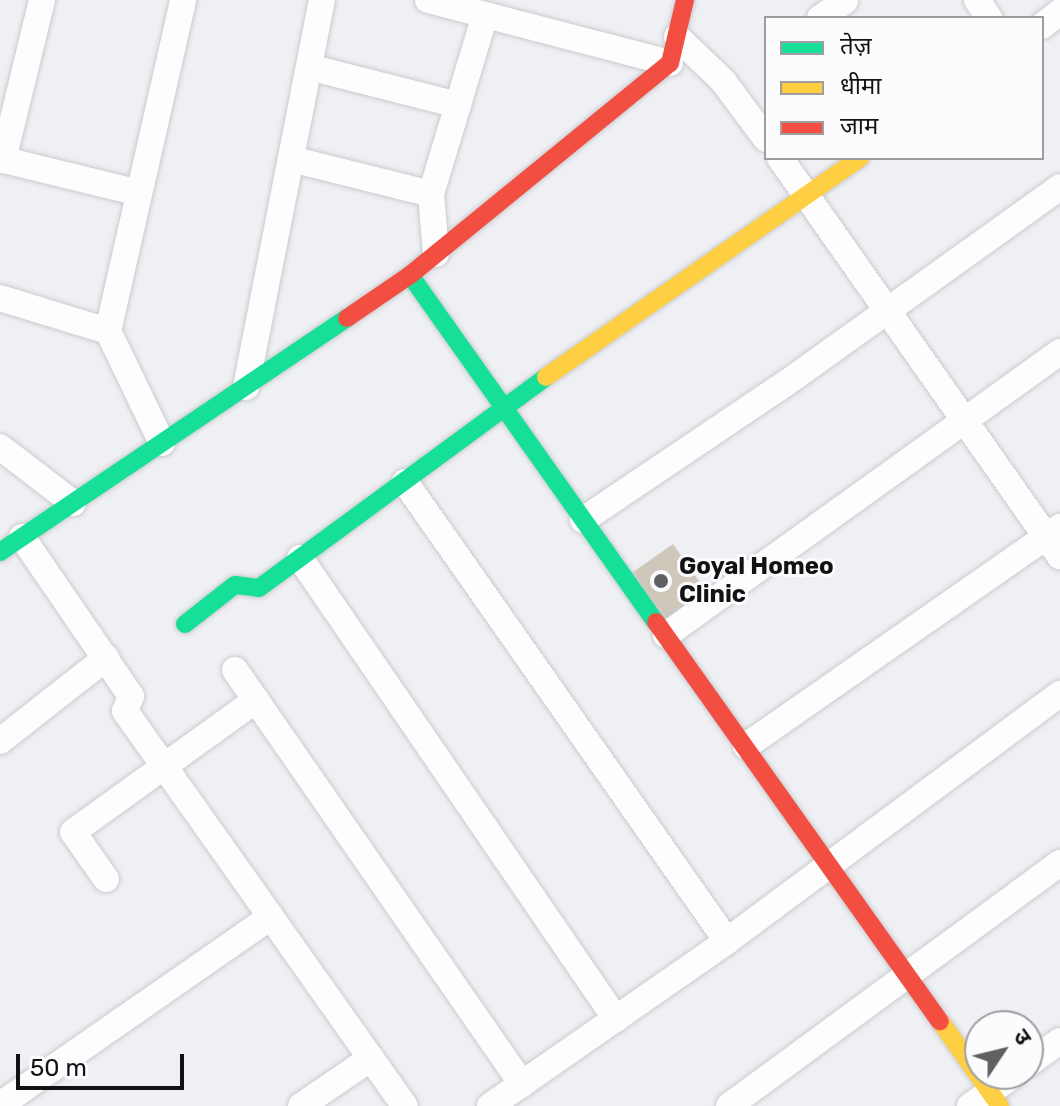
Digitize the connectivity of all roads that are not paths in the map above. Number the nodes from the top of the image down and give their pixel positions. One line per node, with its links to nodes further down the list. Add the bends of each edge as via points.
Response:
1 (42, 0): 16 (street)
2 (183, 0): 21 (street)
3 (322, 0): 13 (street)
4 (428, 0): 8 (street)
5 (685, 0): 11 (street)
6 (846, 0): 9 (street)
7 (1060, 12): 10 (street)
8 (485, 15): 12 (street); 14 (street)
9 (823, 16)
10 (1044, 24)
11 (677, 37): 12 (street); 15 (street, via 723,81)
12 (670, 63): 24 (street)
13 (309, 67): 14 (street); 17 (street)
14 (458, 105): 22 (street)
15 (764, 136)
16 (2, 159): 21 (street)
17 (291, 159): 22 (street); 30 (street)
18 (781, 160): 23 (street)
19 (857, 160): 23 (street)
20 (1060, 187): 27 (street)
21 (139, 193): 28 (street)
22 (431, 194): 24 (street)
23 (808, 196): 27 (street); 31 (street)
24 (436, 254): 25 (street)
25 (410, 275): 30 (street); 31 (street)
26 (0, 298): 28 (street)
27 (889, 309): 32 (street); 37 (street)
28 (108, 331): 33 (street)
29 (1060, 352): 32 (street)
30 (246, 387): 33 (street)
31 (505, 410): 35 (street); 37 (street)
32 (966, 419): 39 (street); 43 (street)
33 (162, 443): 36 (street)
34 (0, 447): 36 (street)
35 (405, 482): 41 (street); 55 (street)
36 (73, 503): 38 (street)
37 (583, 520): 43 (street)
38 (22, 537): 40 (street); 44 (street)
39 (1056, 540): 49 (street)
40 (0, 552)
41 (300, 558): 42 (street, via 259,588 235,585); 57 (street)
42 (185, 624)
43 (666, 635): 49 (street)
44 (106, 658): 48 (street); 50 (street, via 131,696 125,711)
45 (235, 670): 47 (street)
46 (1060, 694): 52 (street)
47 (256, 700): 50 (street); 59 (street)
48 (0, 741)
49 (746, 746): 52 (street)
50 (164, 765): 53 (street, via 73,832); 54 (street)
51 (1060, 863): 56 (street)
52 (831, 865): 55 (street); 56 (street)
53 (106, 879)
54 (271, 917): 58 (street); 61 (street)
55 (727, 941): 57 (street)
56 (907, 973): 60 (street); 65 (street)
57 (616, 1019): 59 (street)
58 (371, 1058): 62 (street); 63 (street)
59 (522, 1084): 64 (street)
60 (987, 1101)
61 (0, 1105)
62 (301, 1106)
63 (405, 1106)
64 (490, 1106)
65 (729, 1106)

